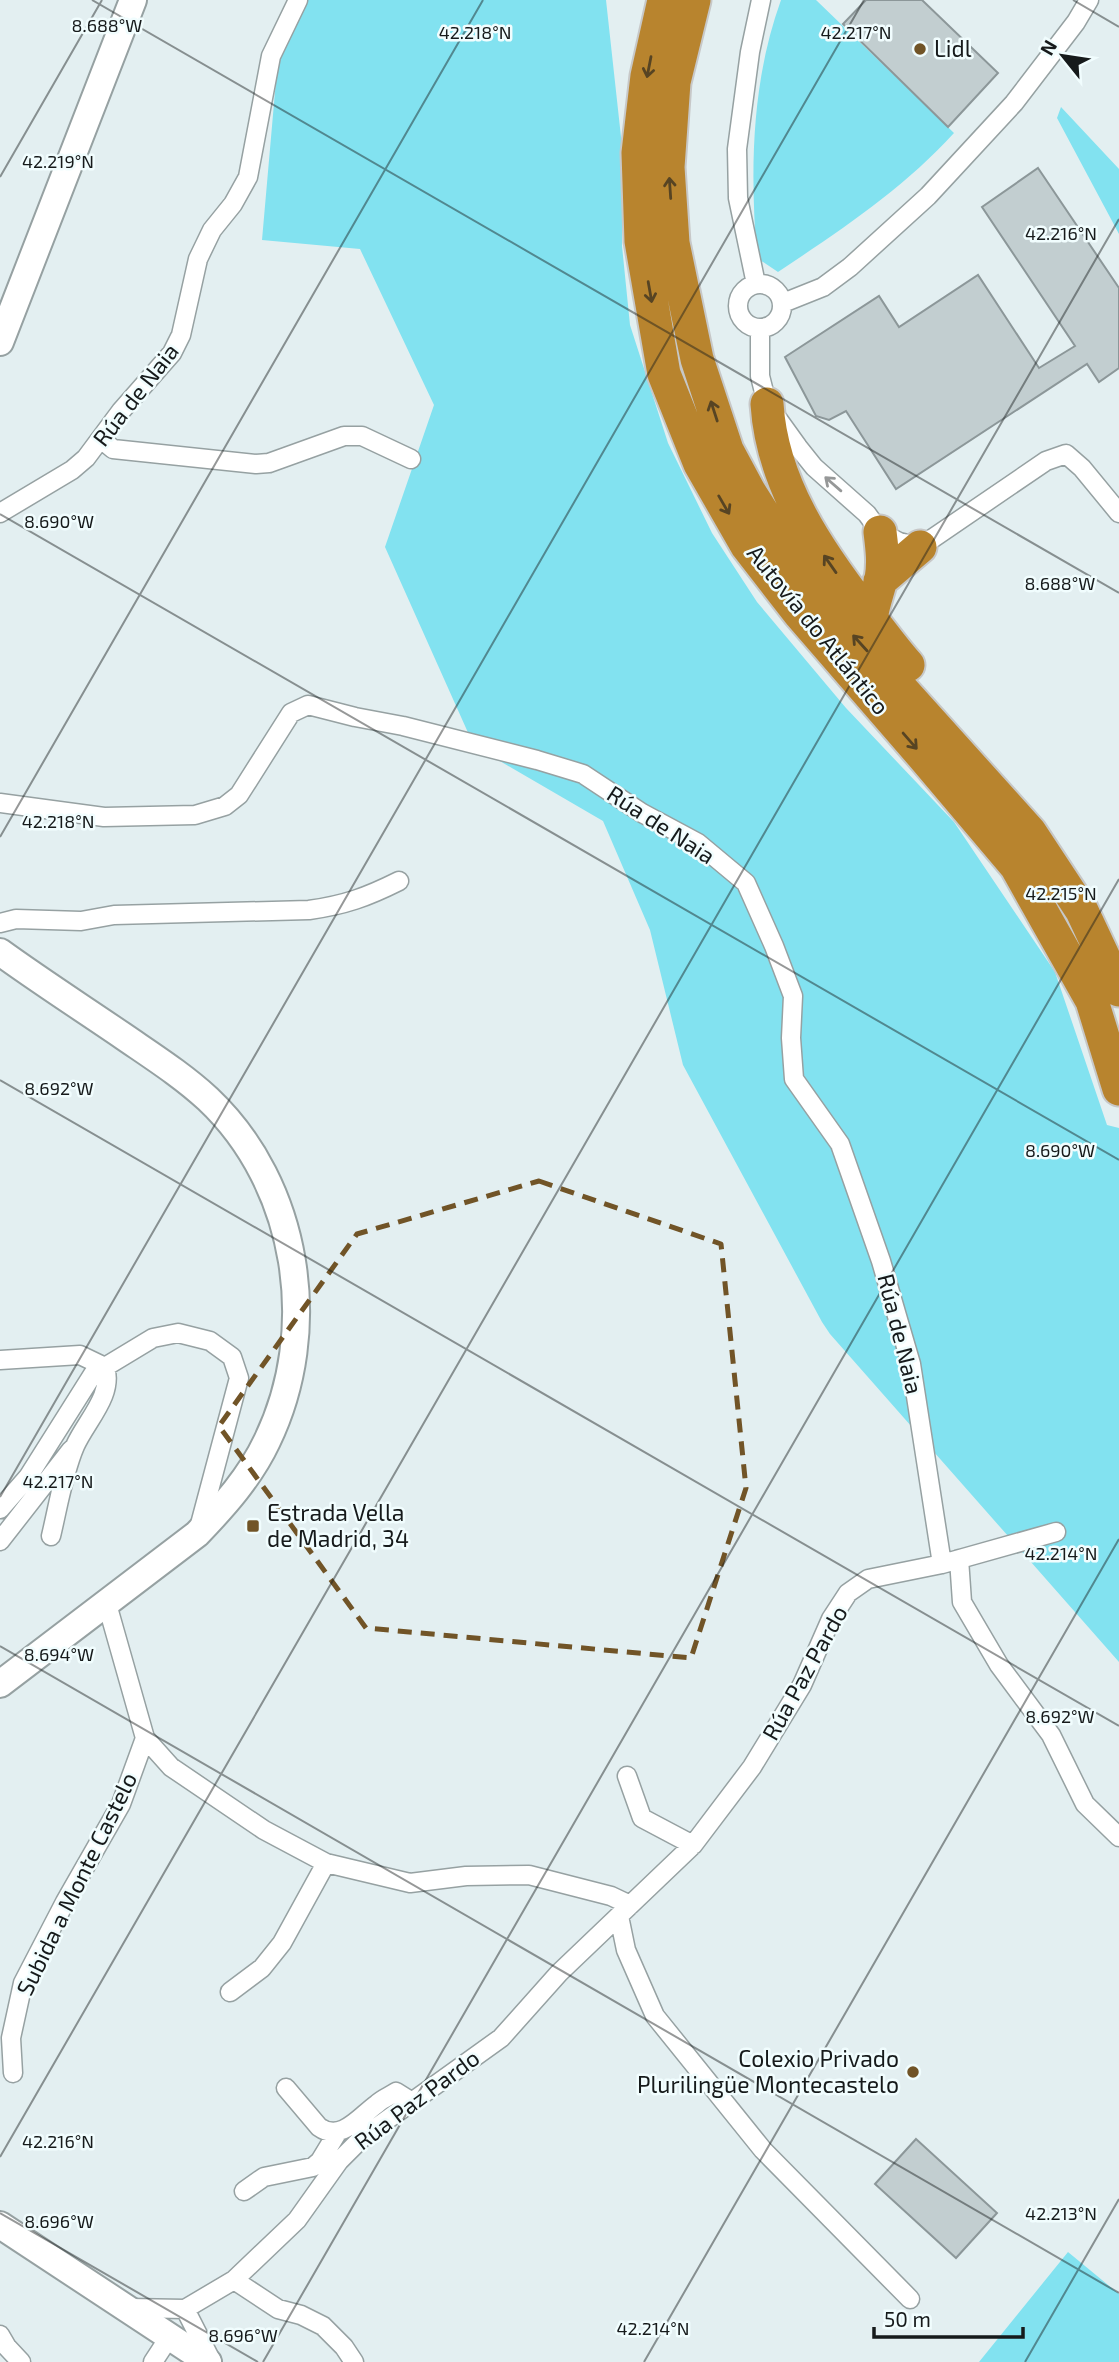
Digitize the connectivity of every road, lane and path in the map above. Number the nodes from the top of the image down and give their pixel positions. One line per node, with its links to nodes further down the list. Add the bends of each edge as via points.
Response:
1 (133, 0): 10 (main road)
2 (298, 0): 12 (street, Rúa de Naia, via 271,56 247,177 198,259 181,335 172,353)
3 (664, 0): 26 (highway, Autovía do Atlántico, one-way to 26, via 647,76 638,153 641,241 664,374 700,464 747,545 799,613 1016,866 1092,1000)
4 (694, 0): 25 (highway, Autovía do Atlántico, one-way to 4, via 1082,911 1030,832 842,623 783,545 727,450 697,359 673,243 668,167 674,82)
5 (761, 0): 7 (street, via 737,149 738,198)
6 (1089, 0): 8 (street, via 1014,103 928,196 841,274 823,287)
7 (756, 284): 8 (street, via 774,288); 9 (street, via 739,298 737,309 748,326)
8 (783, 303): 9 (street, via 780,316)
9 (760, 330): 11 (street, via 760,376)
10 (0, 342)
11 (767, 404): 16 (street, one-way to 11, via 867,514 814,467); 19 (highway, one-way to 11, via 818,547 791,497 775,456)
12 (101, 439): 13 (street, via 113,449 256,464 344,436 362,436); 14 (street, Rúa de Naia, via 72,470)
13 (411, 458)
14 (0, 513)
15 (1119, 513): 17 (street, via 1066,454 1046,461)
16 (880, 532): 17 (street); 18 (highway)
17 (920, 547): 18 (highway)
18 (880, 581): 19 (highway)
19 (871, 618): 24 (highway, via 1052,832 1106,919)
20 (0, 803): 35 (street, Rúa de Naia, via 104,817 195,815 225,806 239,795 291,713 308,705 583,775 698,843 746,883 793,996 794,1079 840,1144 881,1261 911,1364)
21 (399, 881): 22 (street, via 341,906)
22 (0, 923)
23 (0, 952): 32 (main road, via 168,1066 208,1100 257,1163 279,1212 296,1285 292,1366 266,1444 224,1507)
24 (1119, 963)
25 (1119, 990)
26 (1119, 1089)
27 (0, 1360): 28 (street, via 80,1355)
28 (106, 1367): 29 (street, via 106,1387); 30 (street, via 93,1374 28,1477); 32 (street, via 153,1338 178,1333 210,1340 232,1357 239,1378)
29 (75, 1445): 33 (street); 34 (street)
30 (0, 1509)
31 (1056, 1532): 35 (street, Rúa Paz Pardo)
32 (197, 1534): 36 (main road)
33 (51, 1536)
34 (0, 1541)
35 (951, 1562): 40 (street, Rúa de Naia, via 962,1602 999,1665 1051,1735 1085,1804); 41 (street, Rúa Paz Pardo, via 867,1579 848,1593 831,1619 802,1685 752,1767)
36 (107, 1604): 37 (main road); 38 (street, Subida a Monte Castelo)
37 (0, 1684)
38 (145, 1738): 42 (street, Subida a Monte Castelo, via 171,1768 264,1830); 45 (street, Subida a Monte Castelo, via 121,1804 23,1983 11,2038)
39 (627, 1776): 41 (street, via 642,1818)
40 (1119, 1837)
41 (693, 1845): 43 (street, Rúa Paz Pardo)
42 (326, 1863): 43 (street, Subida a Monte Castelo, via 410,1883 528,1875 611,1896); 44 (street, via 282,1944 262,1968)
43 (625, 1911): 47 (street, Rúa Paz Pardo, via 559,1973 501,2038); 52 (street, via 626,1950 655,2016 763,2150)
44 (230, 1992)
45 (13, 2073)
46 (286, 2088): 48 (street, via 319,2127)
47 (412, 2102): 48 (street, via 397,2092); 51 (street, Rúa Paz Pardo, via 363,2137 339,2161 297,2220)
48 (337, 2133): 49 (street, via 313,2167 264,2177)
49 (244, 2191)
50 (0, 2225): 53 (main road)
51 (234, 2280): 54 (street, Rúa Paz Pardo); 60 (street, via 278,2309 323,2326)
52 (910, 2299)
53 (125, 2308): 54 (street); 56 (main road)
54 (184, 2309): 59 (street)
55 (0, 2335): 57 (street)
56 (170, 2336): 58 (street); 59 (main road)
57 (21, 2362)
58 (153, 2362)
59 (210, 2362)
60 (354, 2362)

